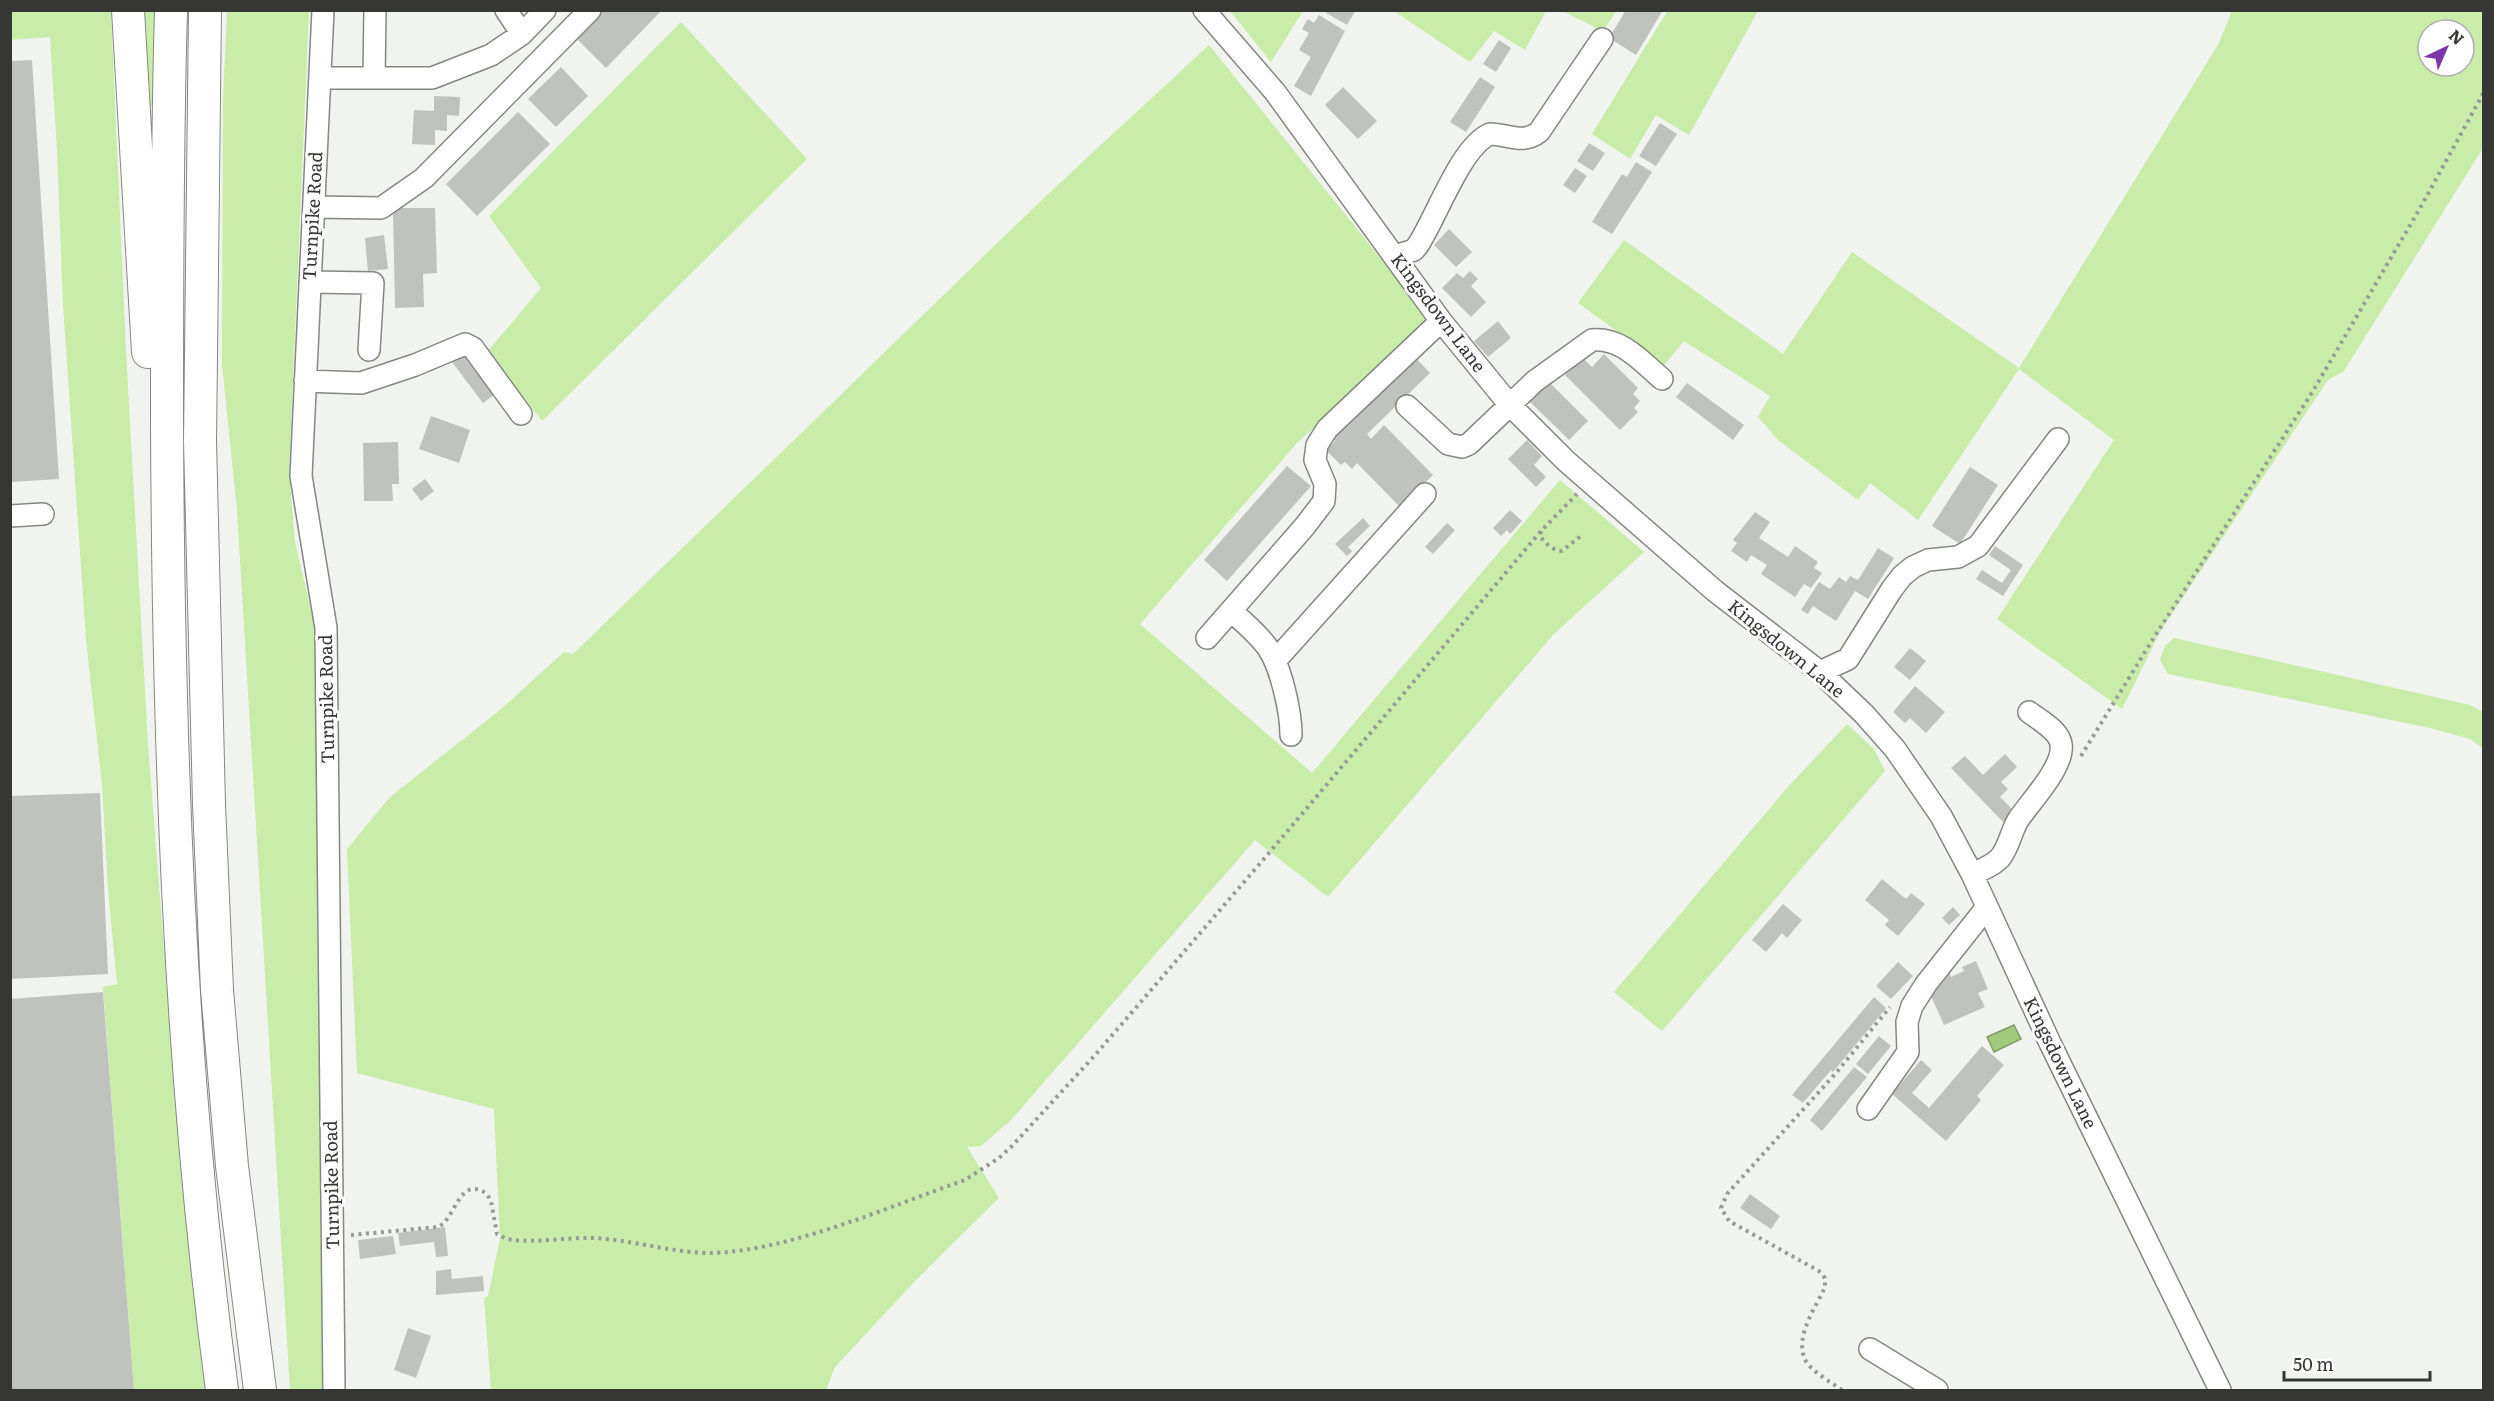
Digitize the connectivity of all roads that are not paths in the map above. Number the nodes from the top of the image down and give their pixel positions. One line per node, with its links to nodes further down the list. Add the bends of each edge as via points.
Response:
1 (128, 10): 29 (highway, via 148,359)
2 (171, 10): 29 (highway)
3 (205, 10): 41 (highway, via 200,441 210,816 217,990 232,1166)
4 (323, 10): 13 (street, Turnpike Road)
5 (375, 10): 14 (street)
6 (506, 10): 11 (street)
7 (517, 10): 11 (street)
8 (545, 10): 11 (street)
9 (590, 10): 15 (street, via 424,178 381,207)
10 (1204, 10): 16 (street, Kingsdown Lane, via 1275,92)
11 (522, 34): 14 (street, via 491,55 432,78)
12 (1602, 39): 16 (street, via 1539,132 1522,139 1490,134 1478,141 1418,245)
13 (320, 78): 14 (street); 15 (street, Turnpike Road)
14 (374, 78)
15 (314, 207): 17 (street, Turnpike Road)
16 (1395, 256): 18 (street, Kingsdown Lane)
17 (310, 282): 19 (street, via 373,283); 21 (street, Turnpike Road)
18 (1440, 321): 22 (street, Kingsdown Lane); 30 (street, via 1327,429 1317,445 1315,460 1325,484 1324,501)
19 (369, 350)
20 (1662, 379): 22 (street, via 1620,345 1592,339)
21 (305, 381): 24 (street, via 361,383 465,344 473,348); 42 (street, Turnpike Road, via 301,476 327,628)
22 (1509, 404): 23 (street, via 1462,447 1448,444); 33 (street, Kingsdown Lane, via 1589,482 1715,591)
23 (1407, 406)
24 (521, 414)
25 (2058, 439): 33 (street, via 1978,546 1958,557 1928,560 1913,567 1892,589 1848,659)
26 (1425, 494): 32 (street)
27 (44, 514): 28 (street)
28 (10, 516)
29 (168, 589): 40 (highway, via 175,837 189,1092)
30 (1231, 611): 31 (street); 32 (street, via 1268,648)
31 (1207, 638)
32 (1275, 661): 35 (street)
33 (1820, 672): 36 (street, Kingsdown Lane, via 1895,749 1941,816)
34 (2029, 712): 36 (street, via 2060,739 2061,753 2018,820 2003,853 1985,869)
35 (1291, 735)
36 (1972, 874): 37 (street, Kingsdown Lane)
37 (1987, 907): 38 (street, via 1911,1006 1908,1052); 44 (street, Kingsdown Lane)
38 (1868, 1109)
39 (1870, 1349): 43 (street)
40 (222, 1390)
41 (260, 1390)
42 (334, 1390)
43 (1937, 1390)
44 (2220, 1390)

